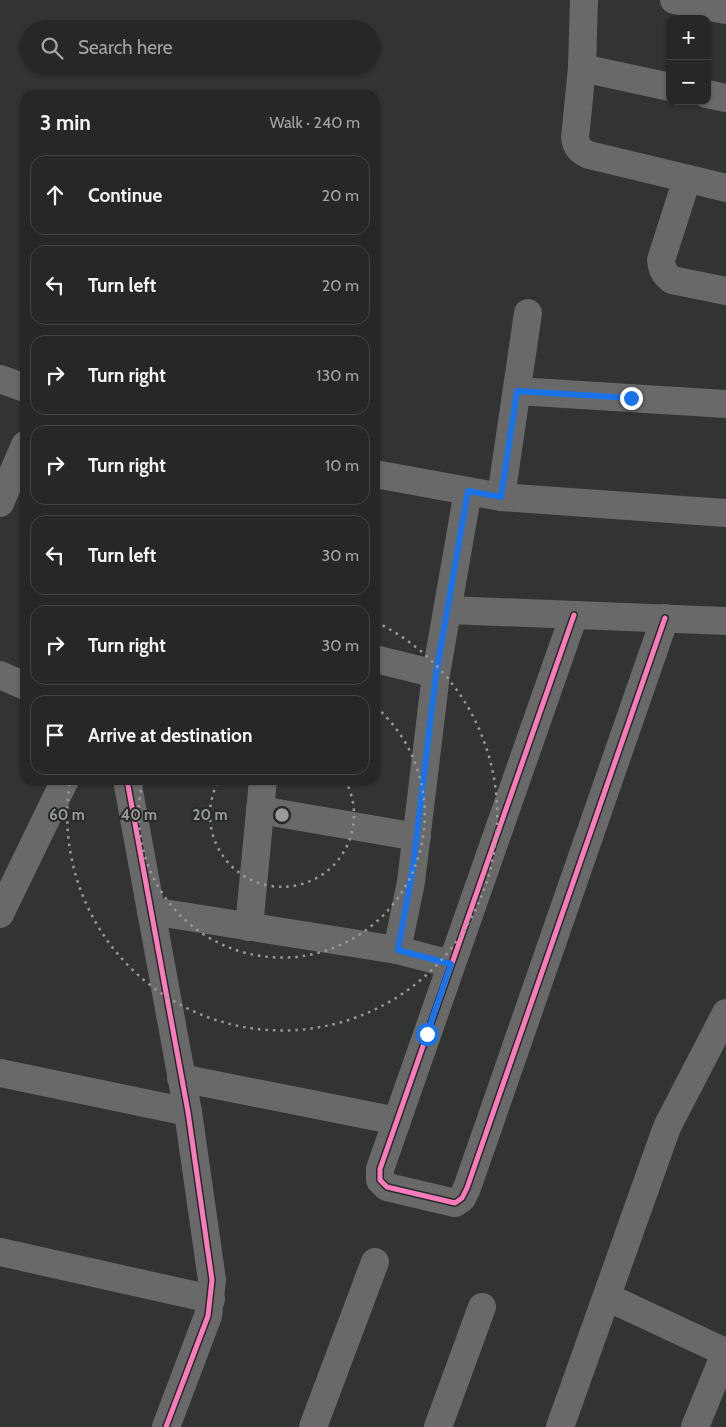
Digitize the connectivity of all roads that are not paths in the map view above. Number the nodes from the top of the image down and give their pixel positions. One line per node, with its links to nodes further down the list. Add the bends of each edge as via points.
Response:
1 (584, 0): 4 (street)
2 (674, 0): 3 (street)
3 (726, 10)
4 (582, 68): 5 (street); 8 (street, via 575,138 581,152)
5 (666, 86)
6 (711, 95): 7 (street)
7 (726, 98)
8 (687, 179): 9 (street); 10 (street, via 661,260 662,268 672,280)
9 (726, 188)
10 (726, 292)
11 (528, 313): 14 (street)
12 (0, 379): 13 (street)
13 (20, 386)
14 (517, 391): 15 (street); 19 (street)
15 (726, 404)
16 (20, 457): 20 (street)
17 (380, 475): 18 (street)
18 (468, 491): 19 (street); 22 (street)
19 (501, 497): 21 (street)
20 (0, 503)
21 (726, 513)
22 (449, 610): 23 (street); 27 (street)
23 (574, 615): 24 (street); 39 (street)
24 (665, 618): 25 (street); 44 (street, via 462,1198 455,1204 387,1187 380,1180 380,1169)
25 (726, 621)
26 (380, 660): 27 (street)
27 (436, 674): 34 (street)
28 (0, 675): 29 (street)
29 (20, 684)
30 (63, 785): 36 (street)
31 (128, 785): 35 (street)
32 (262, 785): 33 (street)
33 (260, 810): 34 (street); 37 (street)
34 (417, 837): 38 (street)
35 (151, 911): 37 (street); 42 (street)
36 (0, 914)
37 (249, 927): 38 (street)
38 (398, 950): 39 (street)
39 (451, 964): 44 (street)
40 (726, 1013): 47 (street, via 667,1127)
41 (0, 1073): 43 (street)
42 (181, 1078): 43 (street); 44 (street)
43 (188, 1112): 48 (street, via 209,1254)
44 (397, 1121)
45 (0, 1252): 48 (street)
46 (374, 1262): 52 (street)
47 (607, 1298): 50 (street); 54 (street)
48 (211, 1299): 51 (street, via 208,1316)
49 (482, 1307): 53 (street)
50 (726, 1352): 55 (street)
51 (166, 1427)
52 (313, 1427)
53 (438, 1427)
54 (560, 1427)
55 (695, 1427)

